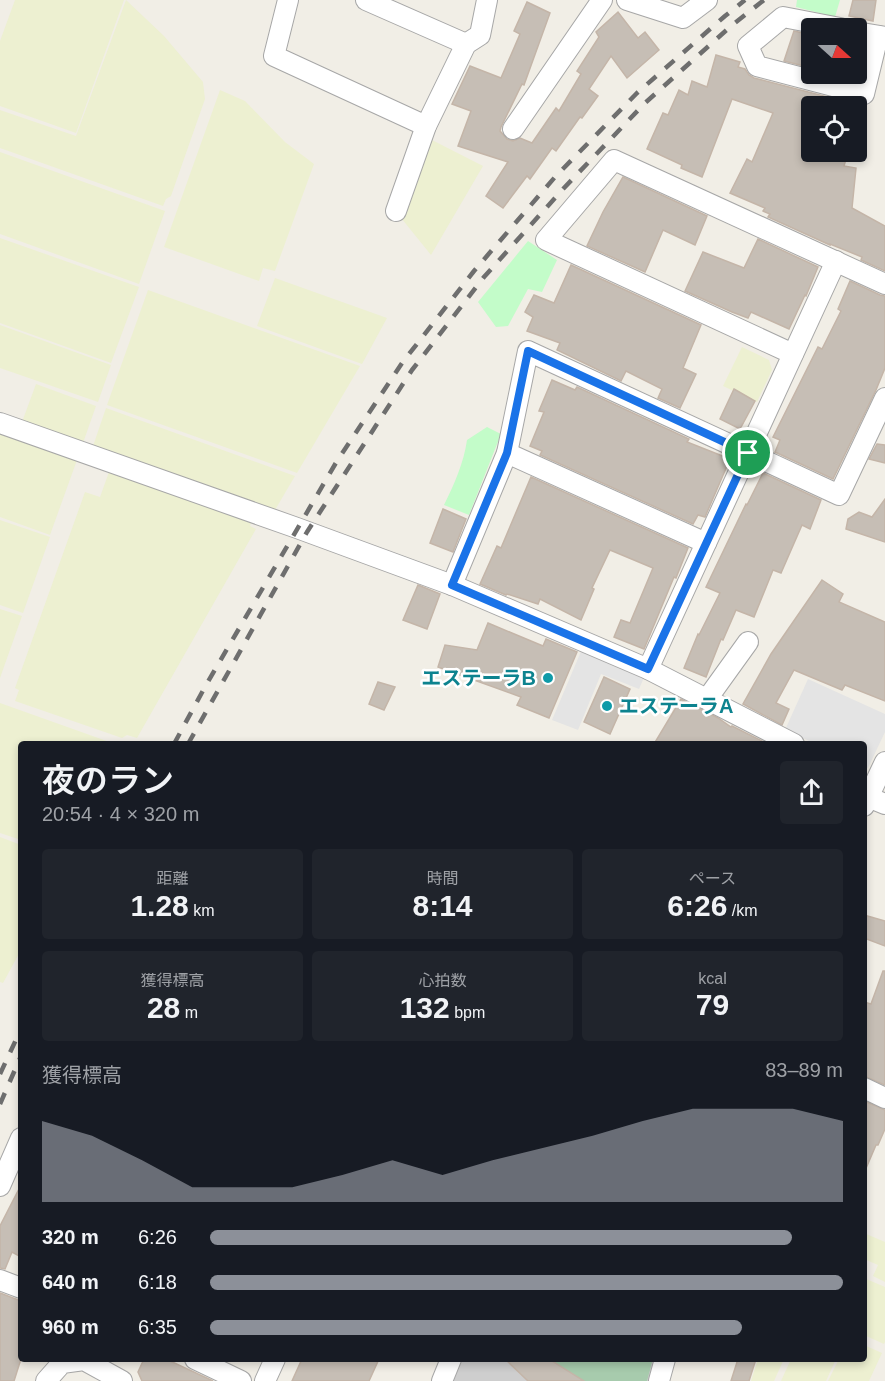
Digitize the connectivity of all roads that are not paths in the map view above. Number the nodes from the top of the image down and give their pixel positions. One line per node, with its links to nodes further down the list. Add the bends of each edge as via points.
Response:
1 (288, 0): 13 (street, via 274,56)
2 (487, 0): 10 (street, via 480,35)
3 (602, 0): 14 (street)
4 (627, 0): 5 (street, via 683,18)
5 (707, 0)
6 (375, 2): 10 (street)
7 (801, 20): 11 (street, via 783,17 748,46 757,66)
8 (867, 34): 9 (street)
9 (882, 37): 12 (street, via 864,94)
10 (466, 44): 13 (street)
11 (801, 78)
12 (826, 84)
13 (426, 126): 15 (street)
14 (513, 129)
15 (396, 211)
16 (836, 261): 17 (street); 18 (street); 18 (street, via 614,160 546,240)
17 (885, 284)
18 (793, 354): 22 (street)
19 (885, 398): 22 (street, via 838,495)
20 (0, 423): 24 (street)
21 (507, 453): 22 (street, via 528,351); 23 (street); 24 (street)
22 (748, 453): 23 (street)
23 (706, 543): 26 (street)
24 (452, 585): 26 (street)
25 (748, 642): 27 (street)
26 (648, 669): 27 (street)
27 (707, 699): 28 (street)
28 (788, 741)
29 (885, 762): 30 (street)
30 (871, 795)
31 (867, 1089): 32 (street)
32 (885, 1098)
33 (18, 1145): 34 (street)
34 (0, 1186)
35 (0, 1280): 36 (street)
36 (18, 1287)
37 (69, 1362): 43 (street, via 62,1363)
38 (88, 1362): 44 (street)
39 (201, 1362): 45 (street)
40 (274, 1362): 46 (street)
41 (450, 1362): 47 (street)
42 (664, 1362): 48 (street)
43 (46, 1381)
44 (122, 1381)
45 (241, 1381)
46 (265, 1381)
47 (442, 1381)
48 (659, 1381)

